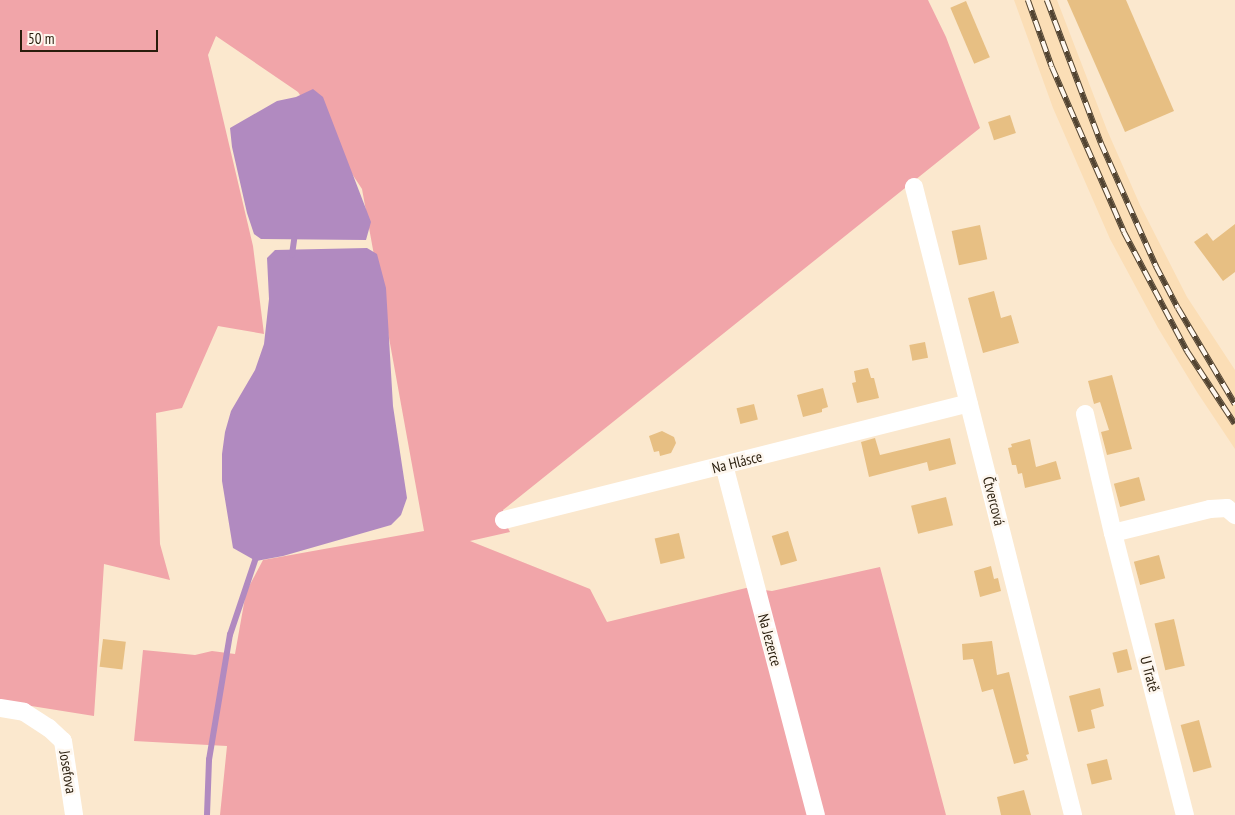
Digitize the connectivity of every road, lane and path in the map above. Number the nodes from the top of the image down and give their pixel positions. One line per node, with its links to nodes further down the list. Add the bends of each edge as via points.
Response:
1 (914, 188): 2 (street, Čtvercová)
2 (969, 403): 4 (street, Na Hlásce); 11 (street, Čtvercová)
3 (1086, 414): 7 (street, U Tratě)
4 (724, 465): 6 (street, Na Hlásce); 10 (street, Na Jezerce)
5 (1235, 515): 7 (street, via 1227,508 1210,509)
6 (504, 520)
7 (1113, 534): 12 (street, U Tratě)
8 (0, 708): 9 (street, Josefova, via 24,712 63,741)
9 (74, 815)
10 (816, 815)
11 (1074, 815)
12 (1185, 815)

